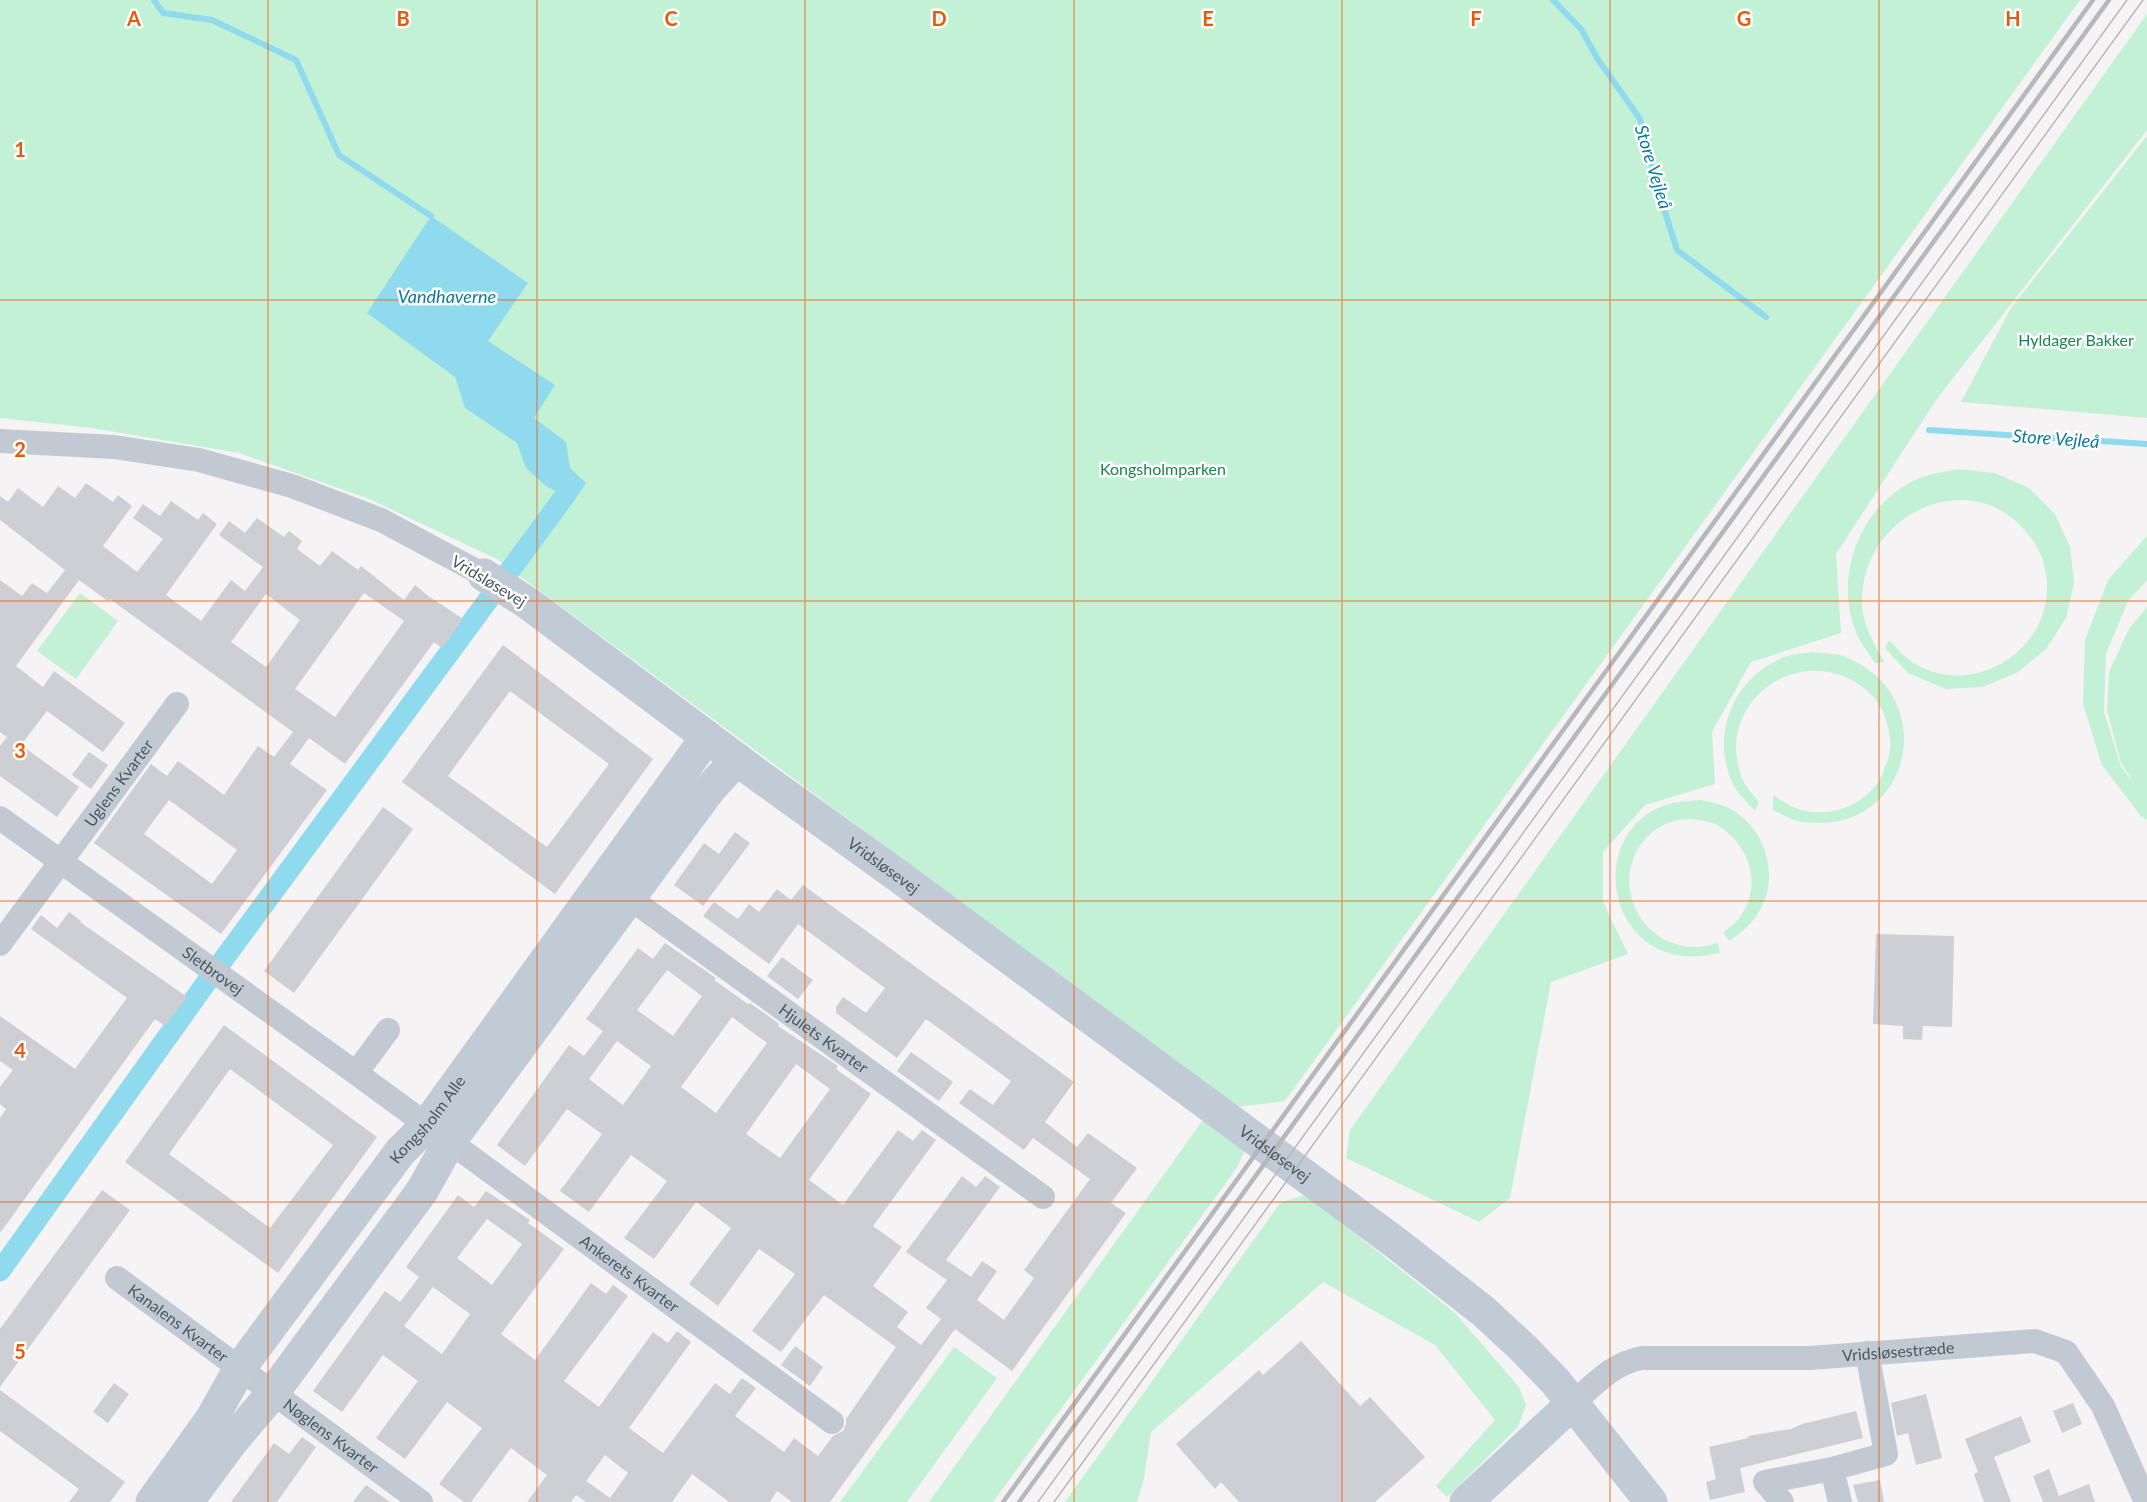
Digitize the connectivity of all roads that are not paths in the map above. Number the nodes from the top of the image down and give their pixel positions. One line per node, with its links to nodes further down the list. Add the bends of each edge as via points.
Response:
1 (0, 441): 2 (street, Vridsløsevej, via 114,447 220,465 292,486 381,520)
2 (484, 575): 4 (street, Vridsløsevej)
3 (177, 704): 7 (street, Uglens Kvarter)
4 (707, 737): 5 (street, Vridsløsevej); 8 (street, Kongsholm Alle)
5 (737, 759): 8 (street, Kongsholm Alle); 18 (street, Vridsløsevej, via 1396,1243 1483,1311)
6 (0, 818): 7 (street, Sletbrovej)
7 (59, 862): 9 (street, Uglens Kvarter); 11 (street, Sletbrovej)
8 (617, 889): 12 (street, Kongsholm Alle); 13 (street, Hjulets Kvarter)
9 (0, 944)
10 (388, 1030): 11 (street)
11 (357, 1073): 12 (street, Sletbrovej)
12 (438, 1133): 16 (street, Kongsholm Alle, via 400,1152); 17 (street, Kongsholm Alle, via 422,1191); 19 (street, Ankerets Kvarter)
13 (1043, 1197)
14 (117, 1278): 16 (street, Kanalens Kvarter)
15 (1867, 1353): 18 (street, Vridsløsestræde, via 1810,1358 1628,1360 1613,1368); 20 (street, via 1886,1454); 28 (street, Vridsløsestræde, via 2035,1341 2066,1352 2103,1406)
16 (240, 1368): 17 (street, Nøglens Kvarter); 21 (street, Kongsholm Alle, via 212,1418)
17 (272, 1394): 22 (street, Kongsholm Alle); 23 (street, Nøglens Kvarter)
18 (1574, 1403): 24 (street); 25 (street, Vridsløsevej)
19 (832, 1422)
20 (1832, 1469): 26 (street, via 1766,1482); 27 (street)
21 (152, 1502)
22 (187, 1502)
23 (422, 1502)
24 (1466, 1502)
25 (1651, 1502)
26 (1782, 1502)
27 (1840, 1502)
28 (2146, 1502)

